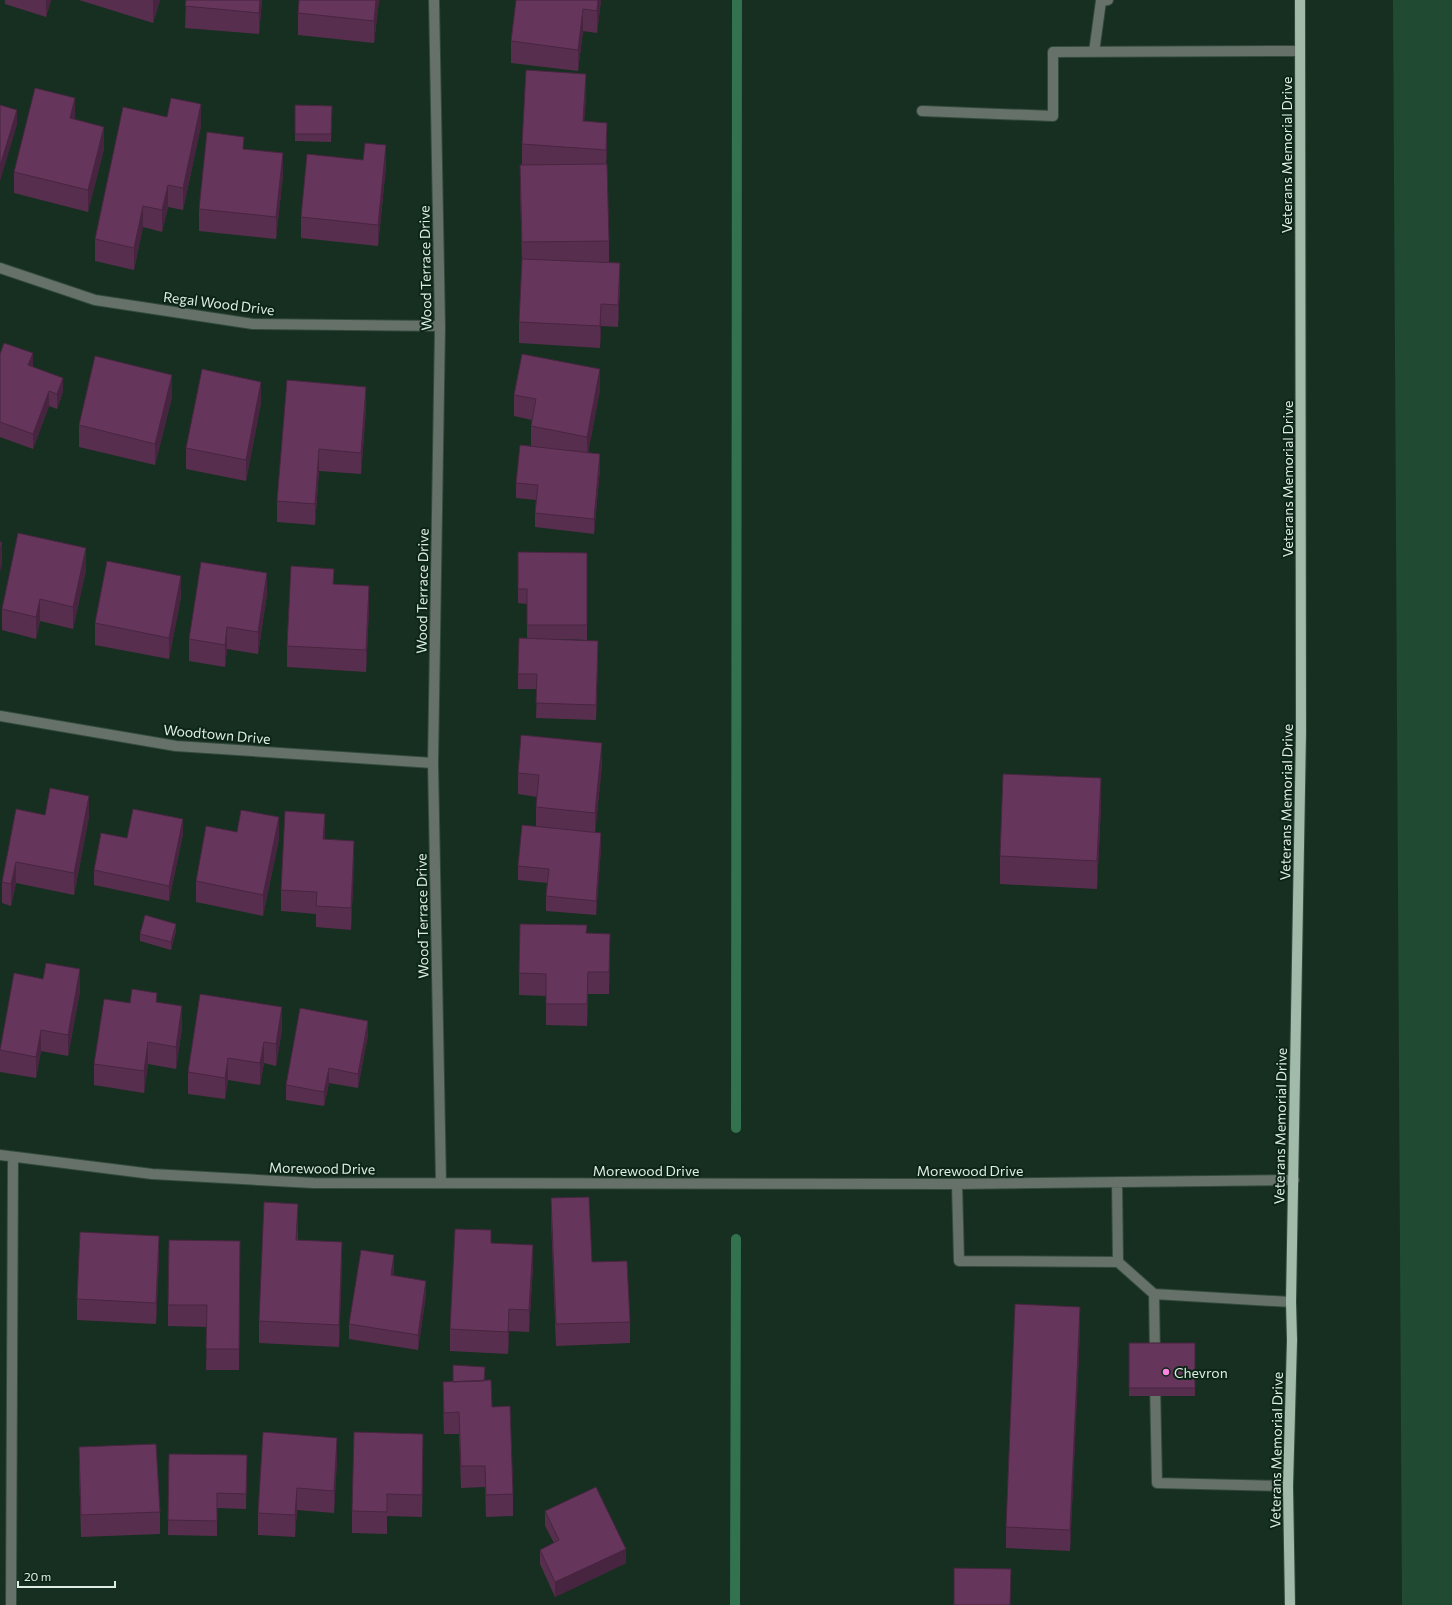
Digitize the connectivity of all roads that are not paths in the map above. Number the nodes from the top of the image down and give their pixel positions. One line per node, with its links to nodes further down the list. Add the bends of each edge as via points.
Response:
1 (434, 0): 8 (street, Wood Terrace Drive)
2 (1108, 0): 5 (street, via 1101,0)
3 (1300, 0): 4 (main road, Veterans Memorial Drive)
4 (1300, 51): 5 (street); 13 (main road, Veterans Memorial Drive, via 1301,732)
5 (1094, 52): 6 (street, via 1053,52 1053,116)
6 (922, 111)
7 (0, 268): 8 (street, Regal Wood Drive, via 95,300 253,324)
8 (440, 326): 10 (street, Wood Terrace Drive)
9 (0, 716): 10 (street, Woodtown Drive, via 176,746)
10 (433, 763): 15 (street, Wood Terrace Drive)
11 (0, 1154): 12 (street, Morewood Drive)
12 (13, 1157): 15 (street, Morewood Drive, via 152,1174 313,1183); 21 (street)
13 (1294, 1180): 14 (street, Morewood Drive); 19 (main road, Veterans Memorial Drive)
14 (1117, 1182): 16 (street, Morewood Drive); 17 (street)
15 (441, 1183): 16 (street, Morewood Drive)
16 (957, 1184): 17 (street, via 959,1261)
17 (1118, 1262): 18 (street)
18 (1154, 1294): 19 (street); 20 (street, via 1157,1483)
19 (1291, 1302): 20 (main road, Veterans Memorial Drive)
20 (1288, 1486): 22 (main road, Veterans Memorial Drive)
21 (11, 1605)
22 (1290, 1605)

